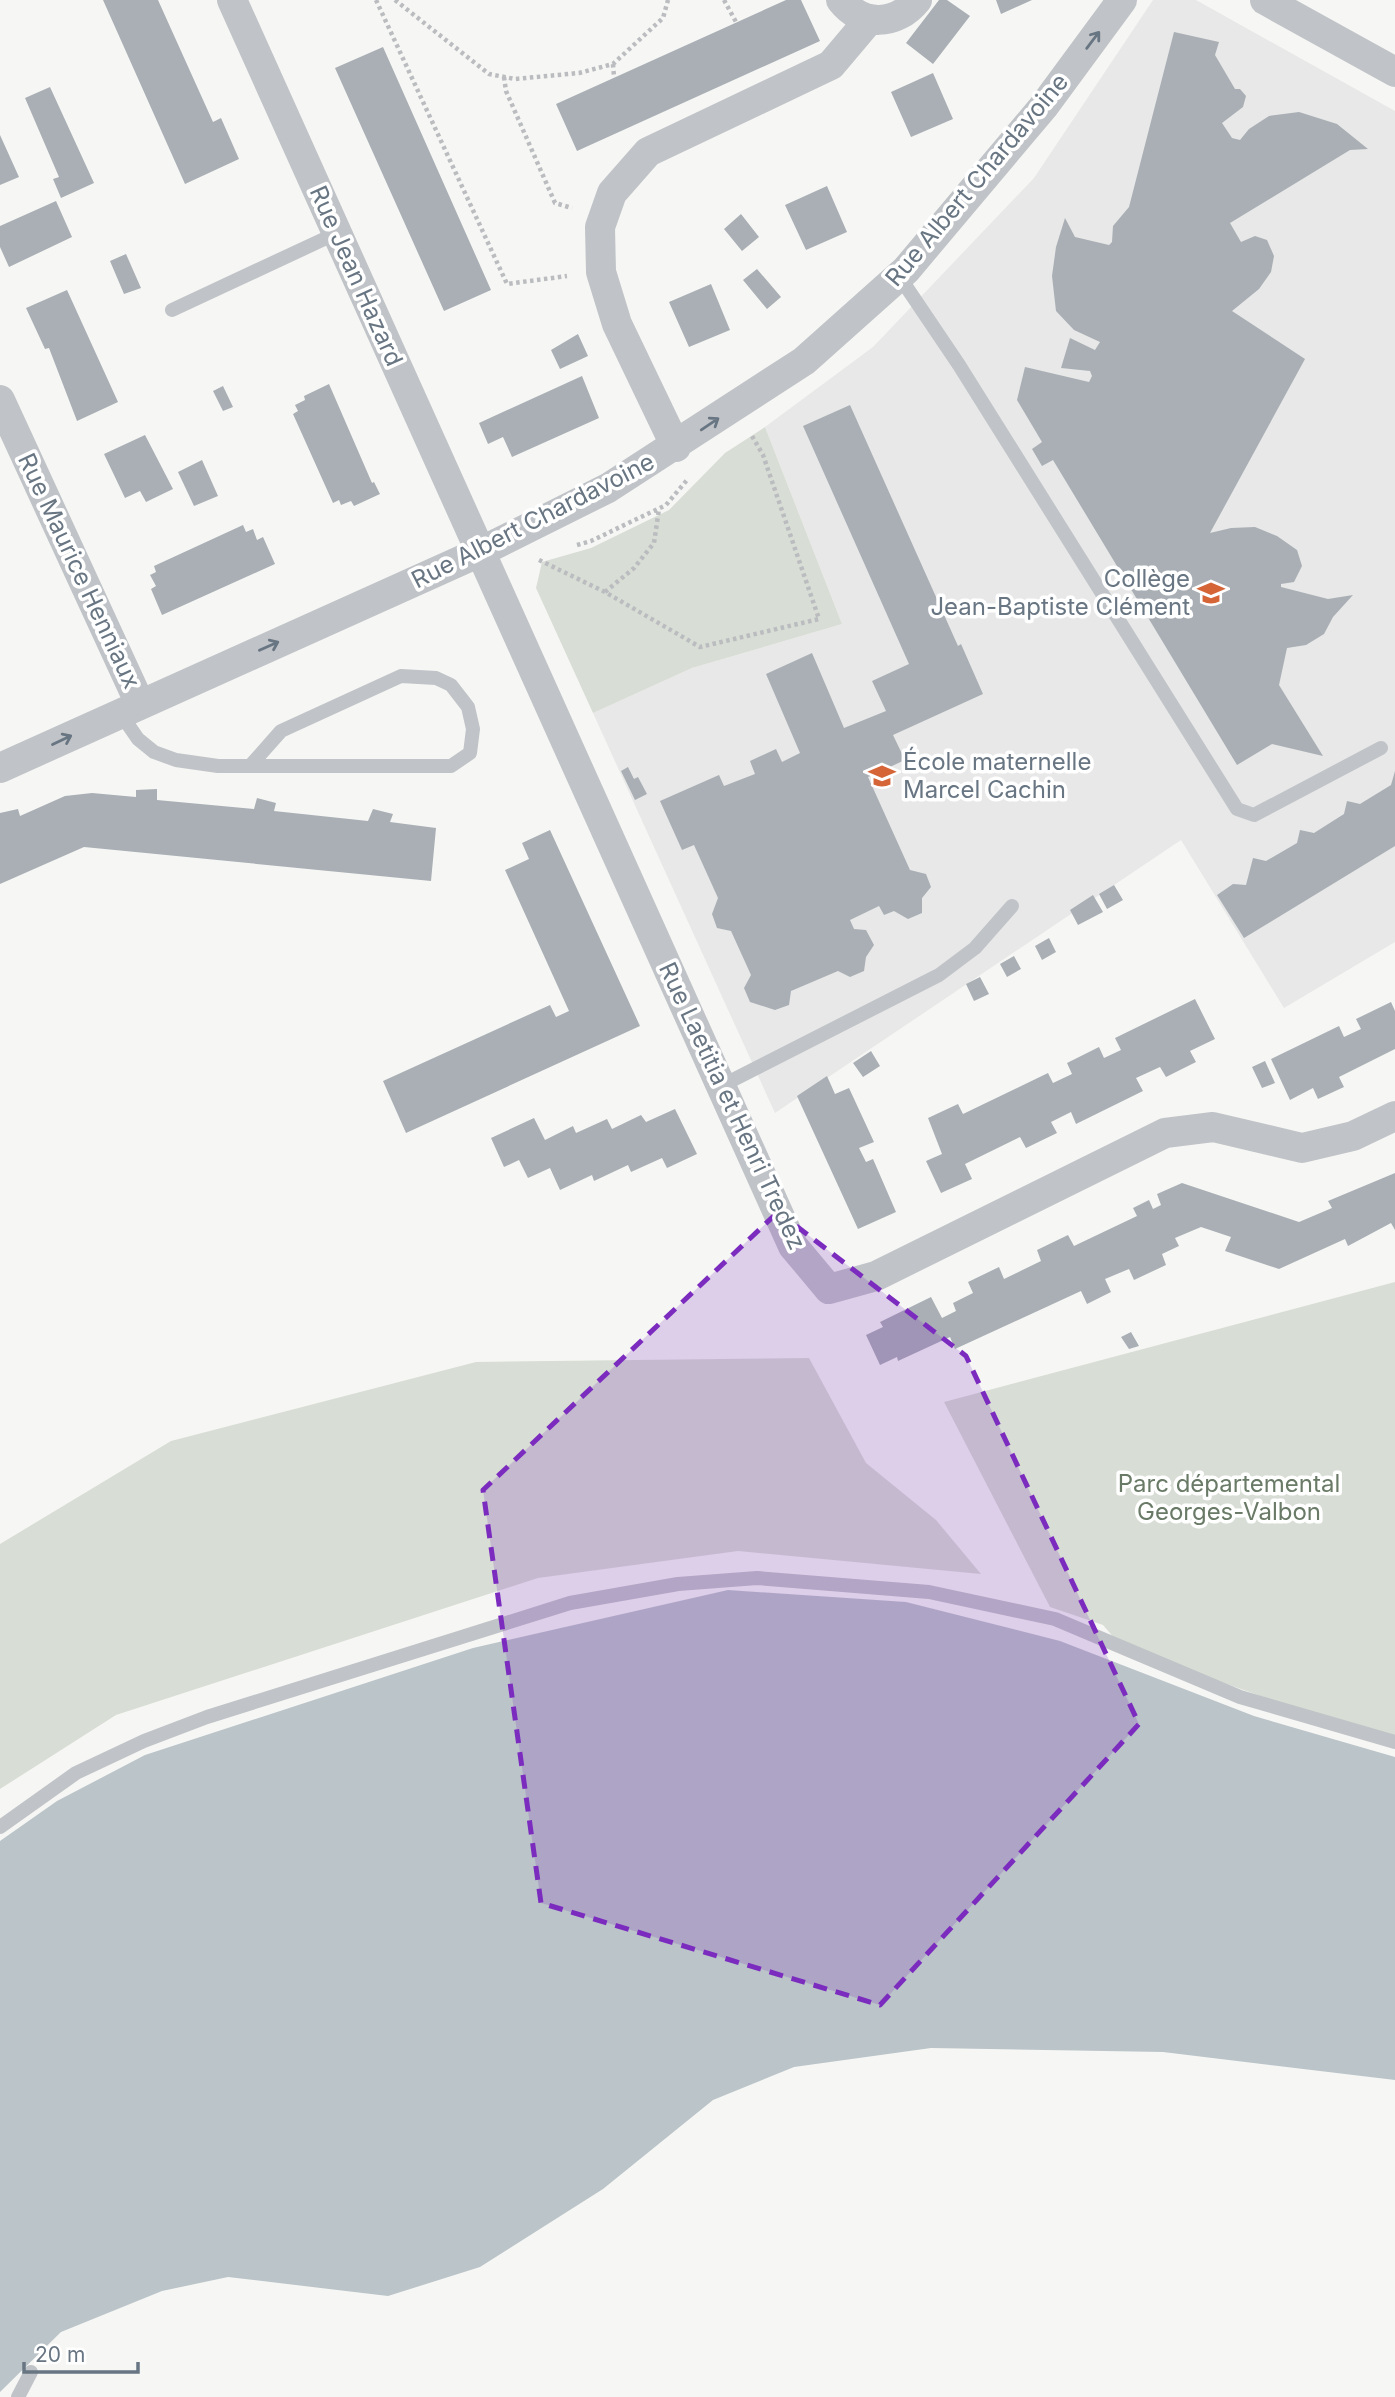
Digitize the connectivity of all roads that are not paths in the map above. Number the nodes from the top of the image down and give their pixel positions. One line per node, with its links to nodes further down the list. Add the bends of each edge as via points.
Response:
1 (232, 0): 8 (street, Rue Jean Hazard)
2 (841, 0): 6 (street)
3 (917, 0): 6 (street, via 896,18)
4 (1122, 0): 9 (street, Rue Albert Chardavoine, one-way to 4, via 1044,106)
5 (1265, 0): 7 (street)
6 (869, 20): 12 (street, via 831,65 648,152 612,193 600,227 601,272 617,324)
7 (1395, 72)
8 (337, 233): 10 (lane); 13 (street, Rue Jean Hazard)
9 (899, 276): 12 (street, Rue Albert Chardavoine, one-way to 9, via 804,361); 15 (lane, via 1237,809 1254,815)
10 (172, 310)
11 (0, 400): 14 (street, Rue Maurice Henniaux)
12 (676, 447): 13 (street, Rue Albert Chardavoine, via 608,488)
13 (480, 552): 14 (street, Rue Albert Chardavoine, one-way to 13); 19 (street, Rue Laetitia et Henri Tredez)
14 (130, 709): 16 (lane, via 138,740 154,752 176,760); 17 (street, Rue Albert Chardavoine, one-way to 14)
15 (1381, 748)
16 (250, 766): 16 (lane, via 281,731 401,676 436,678 451,685 468,707 474,729 470,753 451,766)
17 (0, 768)
18 (1012, 906): 19 (lane, via 975,948 939,975)
19 (722, 1086): 20 (street, Rue Laetitia et Henri Tredez, via 793,1245 830,1289 876,1276 1165,1133 1213,1127 1302,1148 1353,1136)
20 (1395, 1116)
21 (1395, 1742): 22 (lane, via 1240,1697 1055,1619 929,1591 757,1578 678,1584 570,1603 220,1713 76,1773)
22 (0, 1827)
23 (31, 2372): 24 (lane)
24 (18, 2397)

